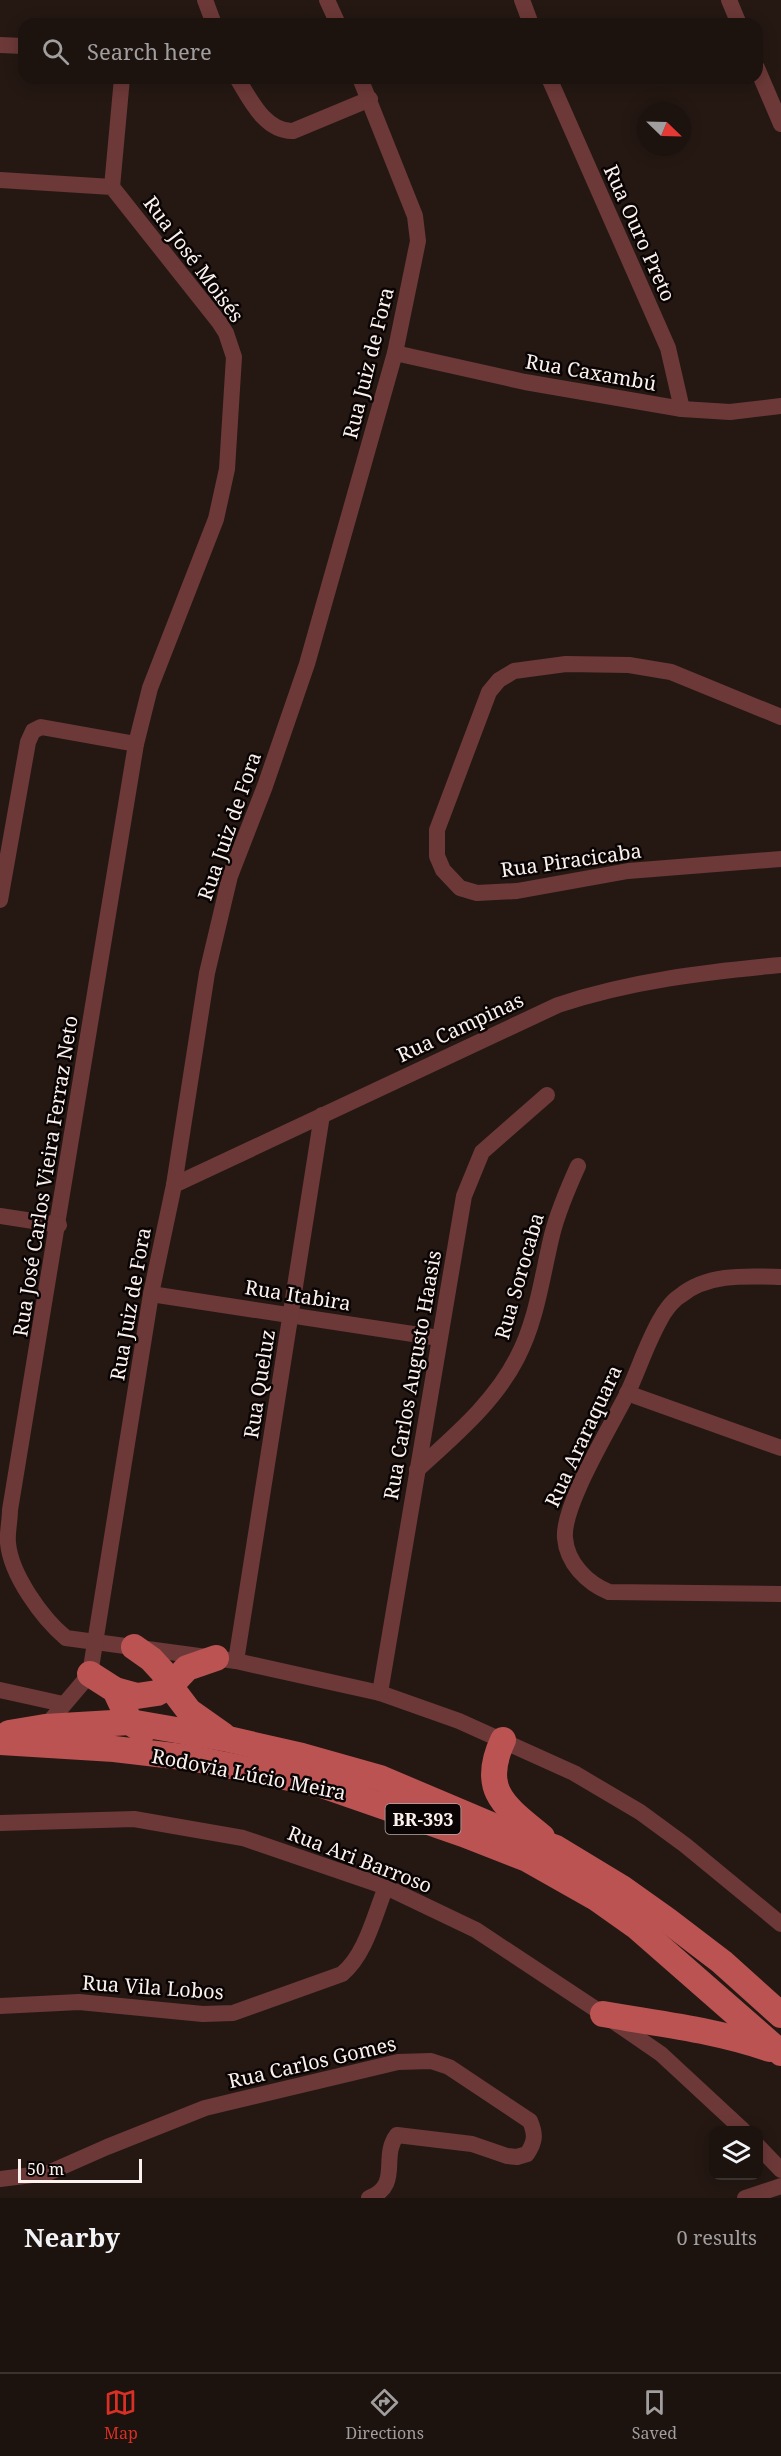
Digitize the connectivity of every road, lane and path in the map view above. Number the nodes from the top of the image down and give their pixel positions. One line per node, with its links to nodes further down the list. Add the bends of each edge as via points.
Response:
1 (205, 0): 5 (street)
2 (327, 0): 6 (street)
3 (522, 0): 7 (street)
4 (729, 0): 8 (street)
5 (212, 18)
6 (335, 18)
7 (529, 18)
8 (736, 18)
9 (0, 45): 10 (street)
10 (18, 46)
11 (763, 82): 17 (street)
12 (121, 84): 19 (street)
13 (241, 84): 16 (street, via 265,118 285,132)
14 (363, 84): 16 (street, Rua Juiz de Fora)
15 (552, 84): 22 (street, Rua Ouro Preto, via 668,348)
16 (370, 99): 20 (street, Rua Juiz de Fora, via 418,229)
17 (781, 124)
18 (0, 180): 19 (street)
19 (112, 187): 24 (street, Rua José Moisés, via 219,322 234,357 227,469 216,519 150,688)
20 (395, 353): 22 (street, Rua Caxambú, via 525,382); 31 (street, Rua Juiz de Fora, via 307,664 266,786 230,876 207,973)
21 (781, 405): 22 (street, Rua Caxambú, via 730,412)
22 (682, 409)
23 (781, 717): 25 (street, Rua Piracicaba, via 671,672 630,665 566,664 514,671 489,692 437,830 437,856 443,870 460,888 477,893 517,891 628,871)
24 (136, 744): 26 (street, via 41,727 33,731); 33 (street, Rua José Carlos Vieira Ferraz Neto)
25 (781, 859)
26 (0, 900)
27 (781, 965): 29 (street, Rua Campinas, via 699,973 601,990 558,1005)
28 (546, 1095): 37 (street, Rua Carlos Augusto Haasis, via 482,1152 473,1171)
29 (322, 1114): 31 (street, Rua Campinas); 36 (street, Rua Queluz)
30 (578, 1166): 40 (street, Rua Sorocaba, via 562,1201 532,1323 518,1358 495,1393)
31 (174, 1185): 35 (street, Rua Juiz de Fora)
32 (0, 1216): 33 (street)
33 (59, 1225): 42 (street, Rua José Carlos Vieira Ferraz Neto, via 10,1510 8,1544 14,1566 38,1608 60,1633 66,1638)
34 (781, 1277): 38 (street, Rua Araraquara, via 717,1279 678,1297 660,1320)
35 (151, 1294): 36 (street, Rua Itabira); 42 (street, Rua Juiz de Fora)
36 (291, 1316): 37 (street, Rua Itabira); 44 (street, Rua Queluz)
37 (439, 1338): 40 (street, Rua Carlos Augusto Haasis)
38 (627, 1393): 39 (street); 41 (street, Rua Araraquara, via 566,1522 568,1553 581,1574 594,1586 609,1592)
39 (781, 1448)
40 (417, 1470): 49 (street, Rua Carlos Augusto Haasis)
41 (781, 1594)
42 (96, 1643): 43 (street, Rua José Carlos Vieira Ferraz Neto); 45 (street, Rua Juiz de Fora)
43 (134, 1647): 44 (street, Rua José Carlos Vieira Ferraz Neto); 46 (main road, via 163,1672)
44 (226, 1659): 46 (main road, via 187,1668); 49 (street, Rua José Carlos Vieira Ferraz Neto)
45 (90, 1674): 48 (main road); 50 (street)
46 (170, 1686): 48 (main road, via 157,1694); 54 (main road, via 189,1711)
47 (0, 1690): 50 (street)
48 (115, 1690): 51 (main road)
49 (380, 1693): 55 (street, Rua José Carlos Vieira Ferraz Neto)
50 (63, 1704): 52 (street)
51 (130, 1722): 52 (main road, Rodovia Lúcio Meira / BR-393); 54 (main road, Rodovia Lúcio Meira / BR-393); 57 (main road, via 161,1738 274,1760)
52 (45, 1727): 53 (main road, Rodovia Lúcio Meira / BR-393)
53 (0, 1735)
54 (228, 1739): 59 (main road, Rodovia Lúcio Meira / BR-393, via 380,1778)
55 (503, 1740): 59 (main road, via 493,1767 500,1796 508,1809); 61 (street, Rua José Carlos Vieira Ferraz Neto, via 574,1773 640,1812)
56 (0, 1742): 57 (main road, Rodovia Lúcio Meira / BR-393, via 191,1758)
57 (319, 1784): 65 (main road, Rodovia Lúcio Meira / BR-393, via 528,1859 596,1898 637,1927)
58 (0, 1823): 60 (street, Rua Ari Barroso, via 134,1819 243,1838)
59 (556, 1848): 64 (main road, Rodovia Lúcio Meira / BR-393, via 676,1927 722,1962)
60 (386, 1887): 62 (street, Rua Vila Lobos, via 352,1966 342,1974 233,2013 203,2014 79,2002); 63 (street, Rua Ari Barroso, via 476,1930)
61 (781, 1924)
62 (0, 2006)
63 (603, 2014): 65 (main road, via 742,2039); 66 (street, Rua Ari Barroso, via 661,2054)
64 (781, 2016)
65 (781, 2053)
66 (739, 2126)
67 (763, 2150): 68 (street)
68 (781, 2170)
69 (0, 2179): 71 (street, Rua Carlos Gomes, via 48,2173 205,2108 398,2062 431,2061 449,2067 530,2121 535,2134 533,2145 527,2154 518,2157 471,2144 398,2134 384,2190)
70 (781, 2186): 72 (street)
71 (369, 2198)
72 (745, 2198)

